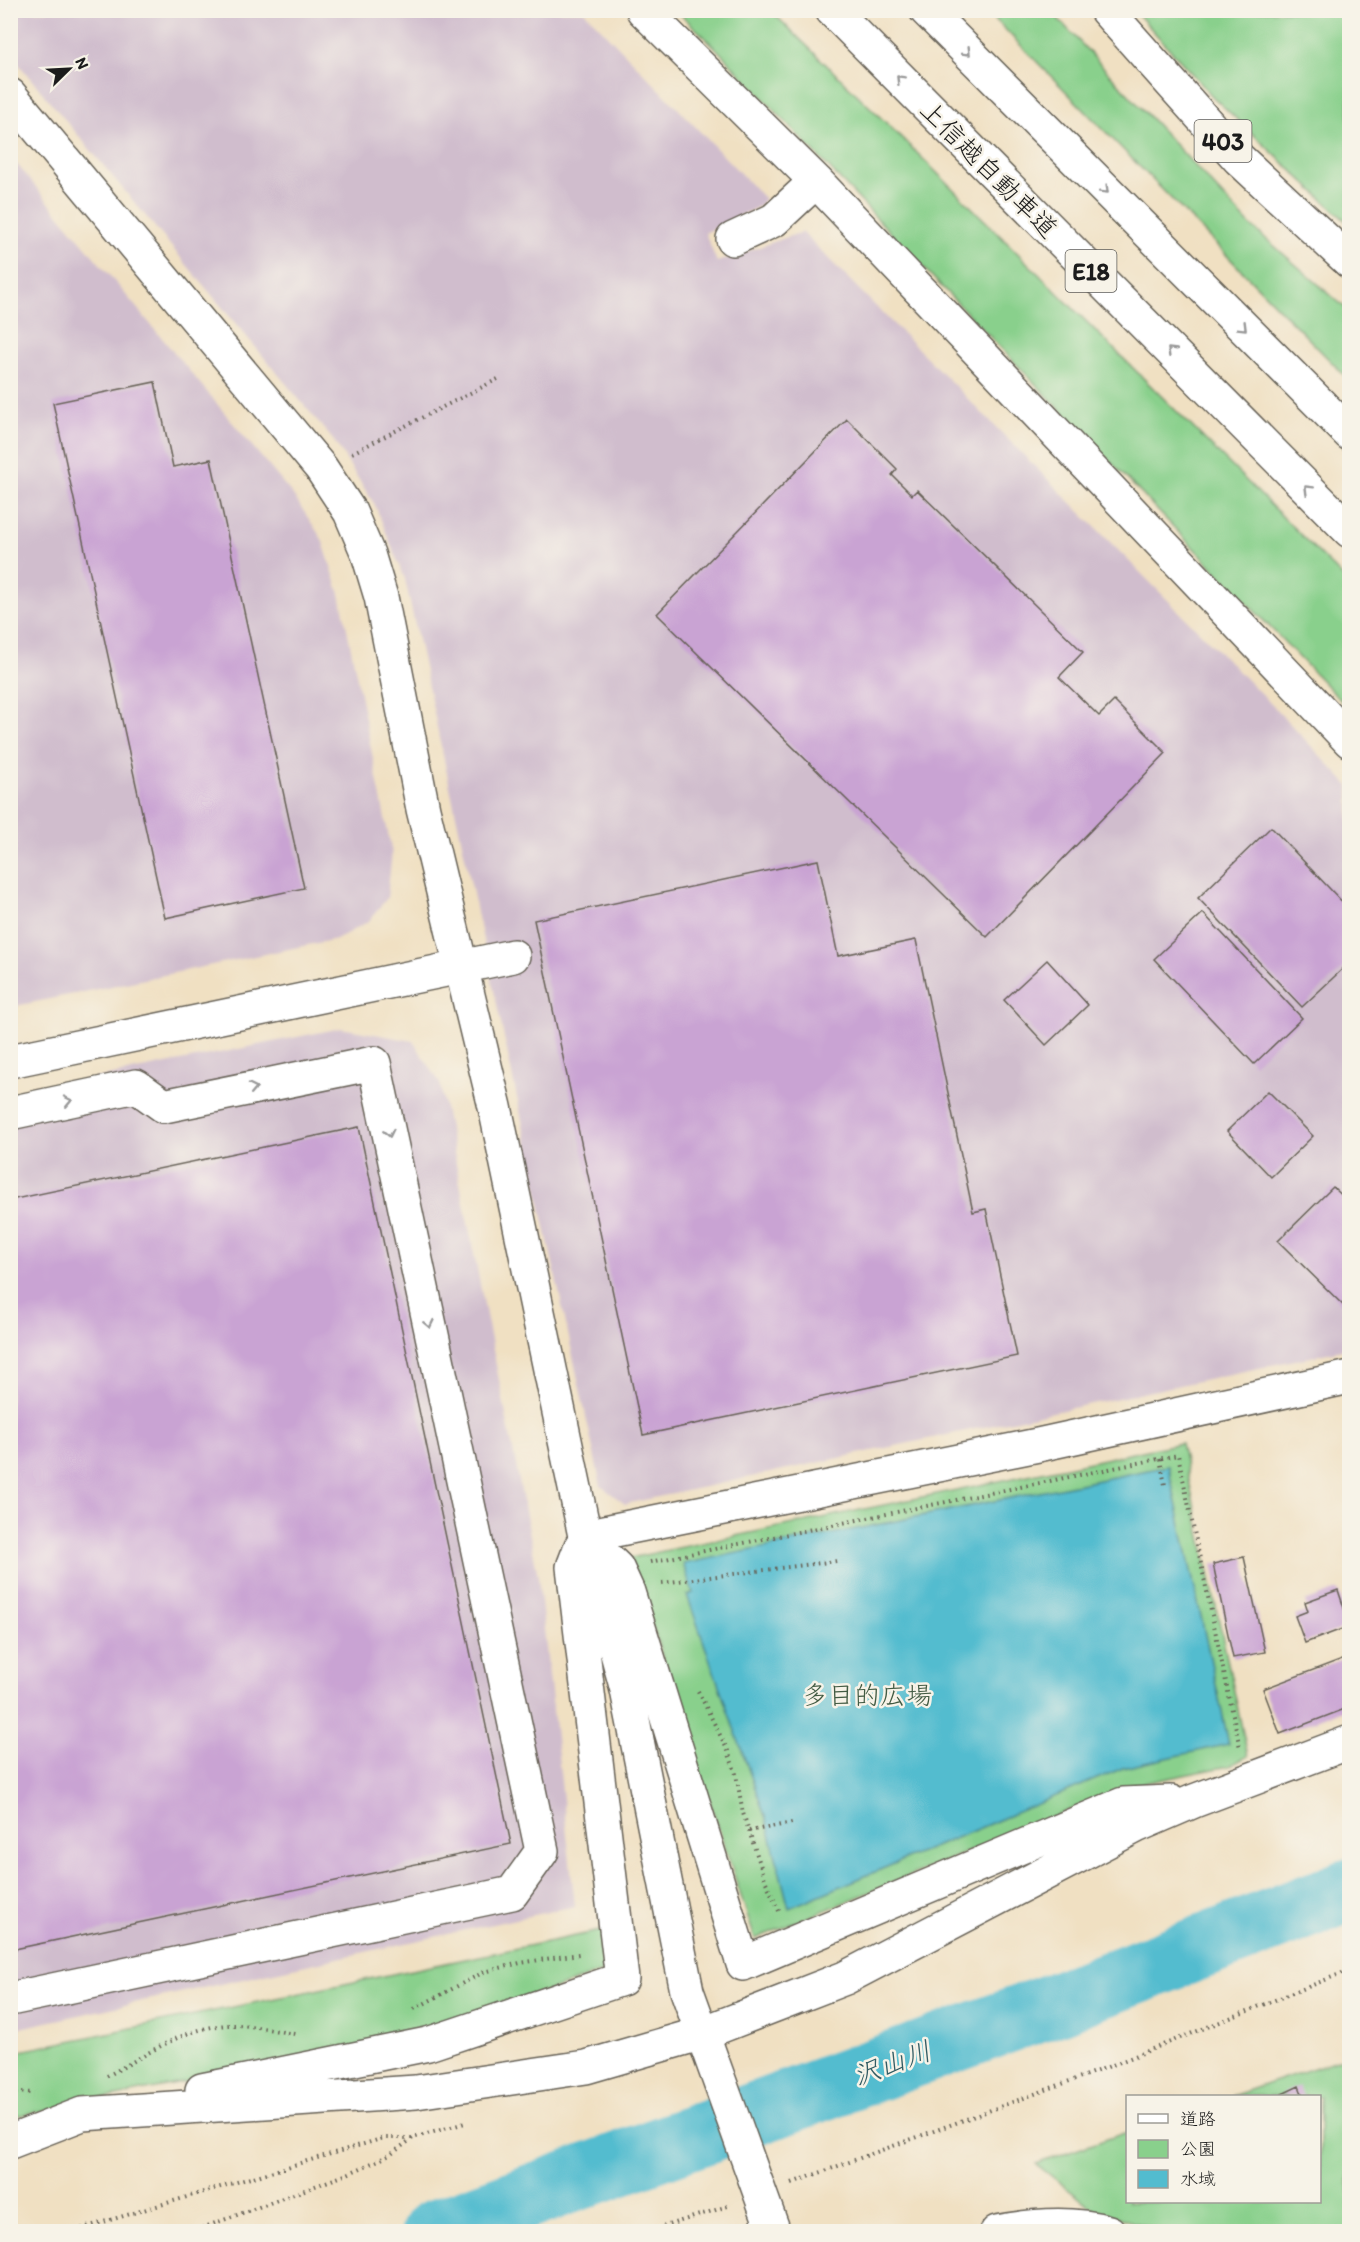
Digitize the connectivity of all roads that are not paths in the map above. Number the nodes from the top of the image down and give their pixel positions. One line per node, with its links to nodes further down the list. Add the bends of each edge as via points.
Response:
1 (643, 10): 6 (main road)
2 (832, 10): 10 (main road, 上信越自動車道 / E18, one-way to 2)
3 (926, 10): 9 (main road, E18, one-way to 9)
4 (1106, 10): 8 (main road, 403, via 1239,159)
5 (10, 95): 13 (main road, via 321,468 350,512 381,597 423,809)
6 (816, 181): 7 (main road, via 774,220); 11 (main road)
7 (733, 239)
8 (1350, 262)
9 (1350, 434)
10 (1350, 531)
11 (1350, 741)
12 (513, 956): 13 (main road)
13 (461, 967): 14 (main road); 17 (main road, via 495,1107)
14 (10, 1061)
15 (10, 1113): 20 (main road, one-way to 20, via 136,1086 164,1106 374,1063 542,1851 512,1893)
16 (1348, 1381): 17 (main road)
17 (585, 1536): 19 (main road, via 617,1568 632,1603 742,1964 1123,1804); 21 (main road, via 627,1690 687,1991); 22 (main road, via 573,1567 622,1979 428,2044)
18 (1350, 1742): 19 (main road)
19 (1194, 1801): 21 (main road, via 1136,1826 845,1978)
20 (10, 1999)
21 (706, 2043): 22 (main road, via 586,2067 416,2092); 25 (main road)
22 (82, 2114): 23 (main road); 24 (main road)
23 (10, 2128)
24 (10, 2142)
25 (774, 2232)
26 (998, 2232): 27 (main road, via 1058,2226)
27 (1109, 2232)

